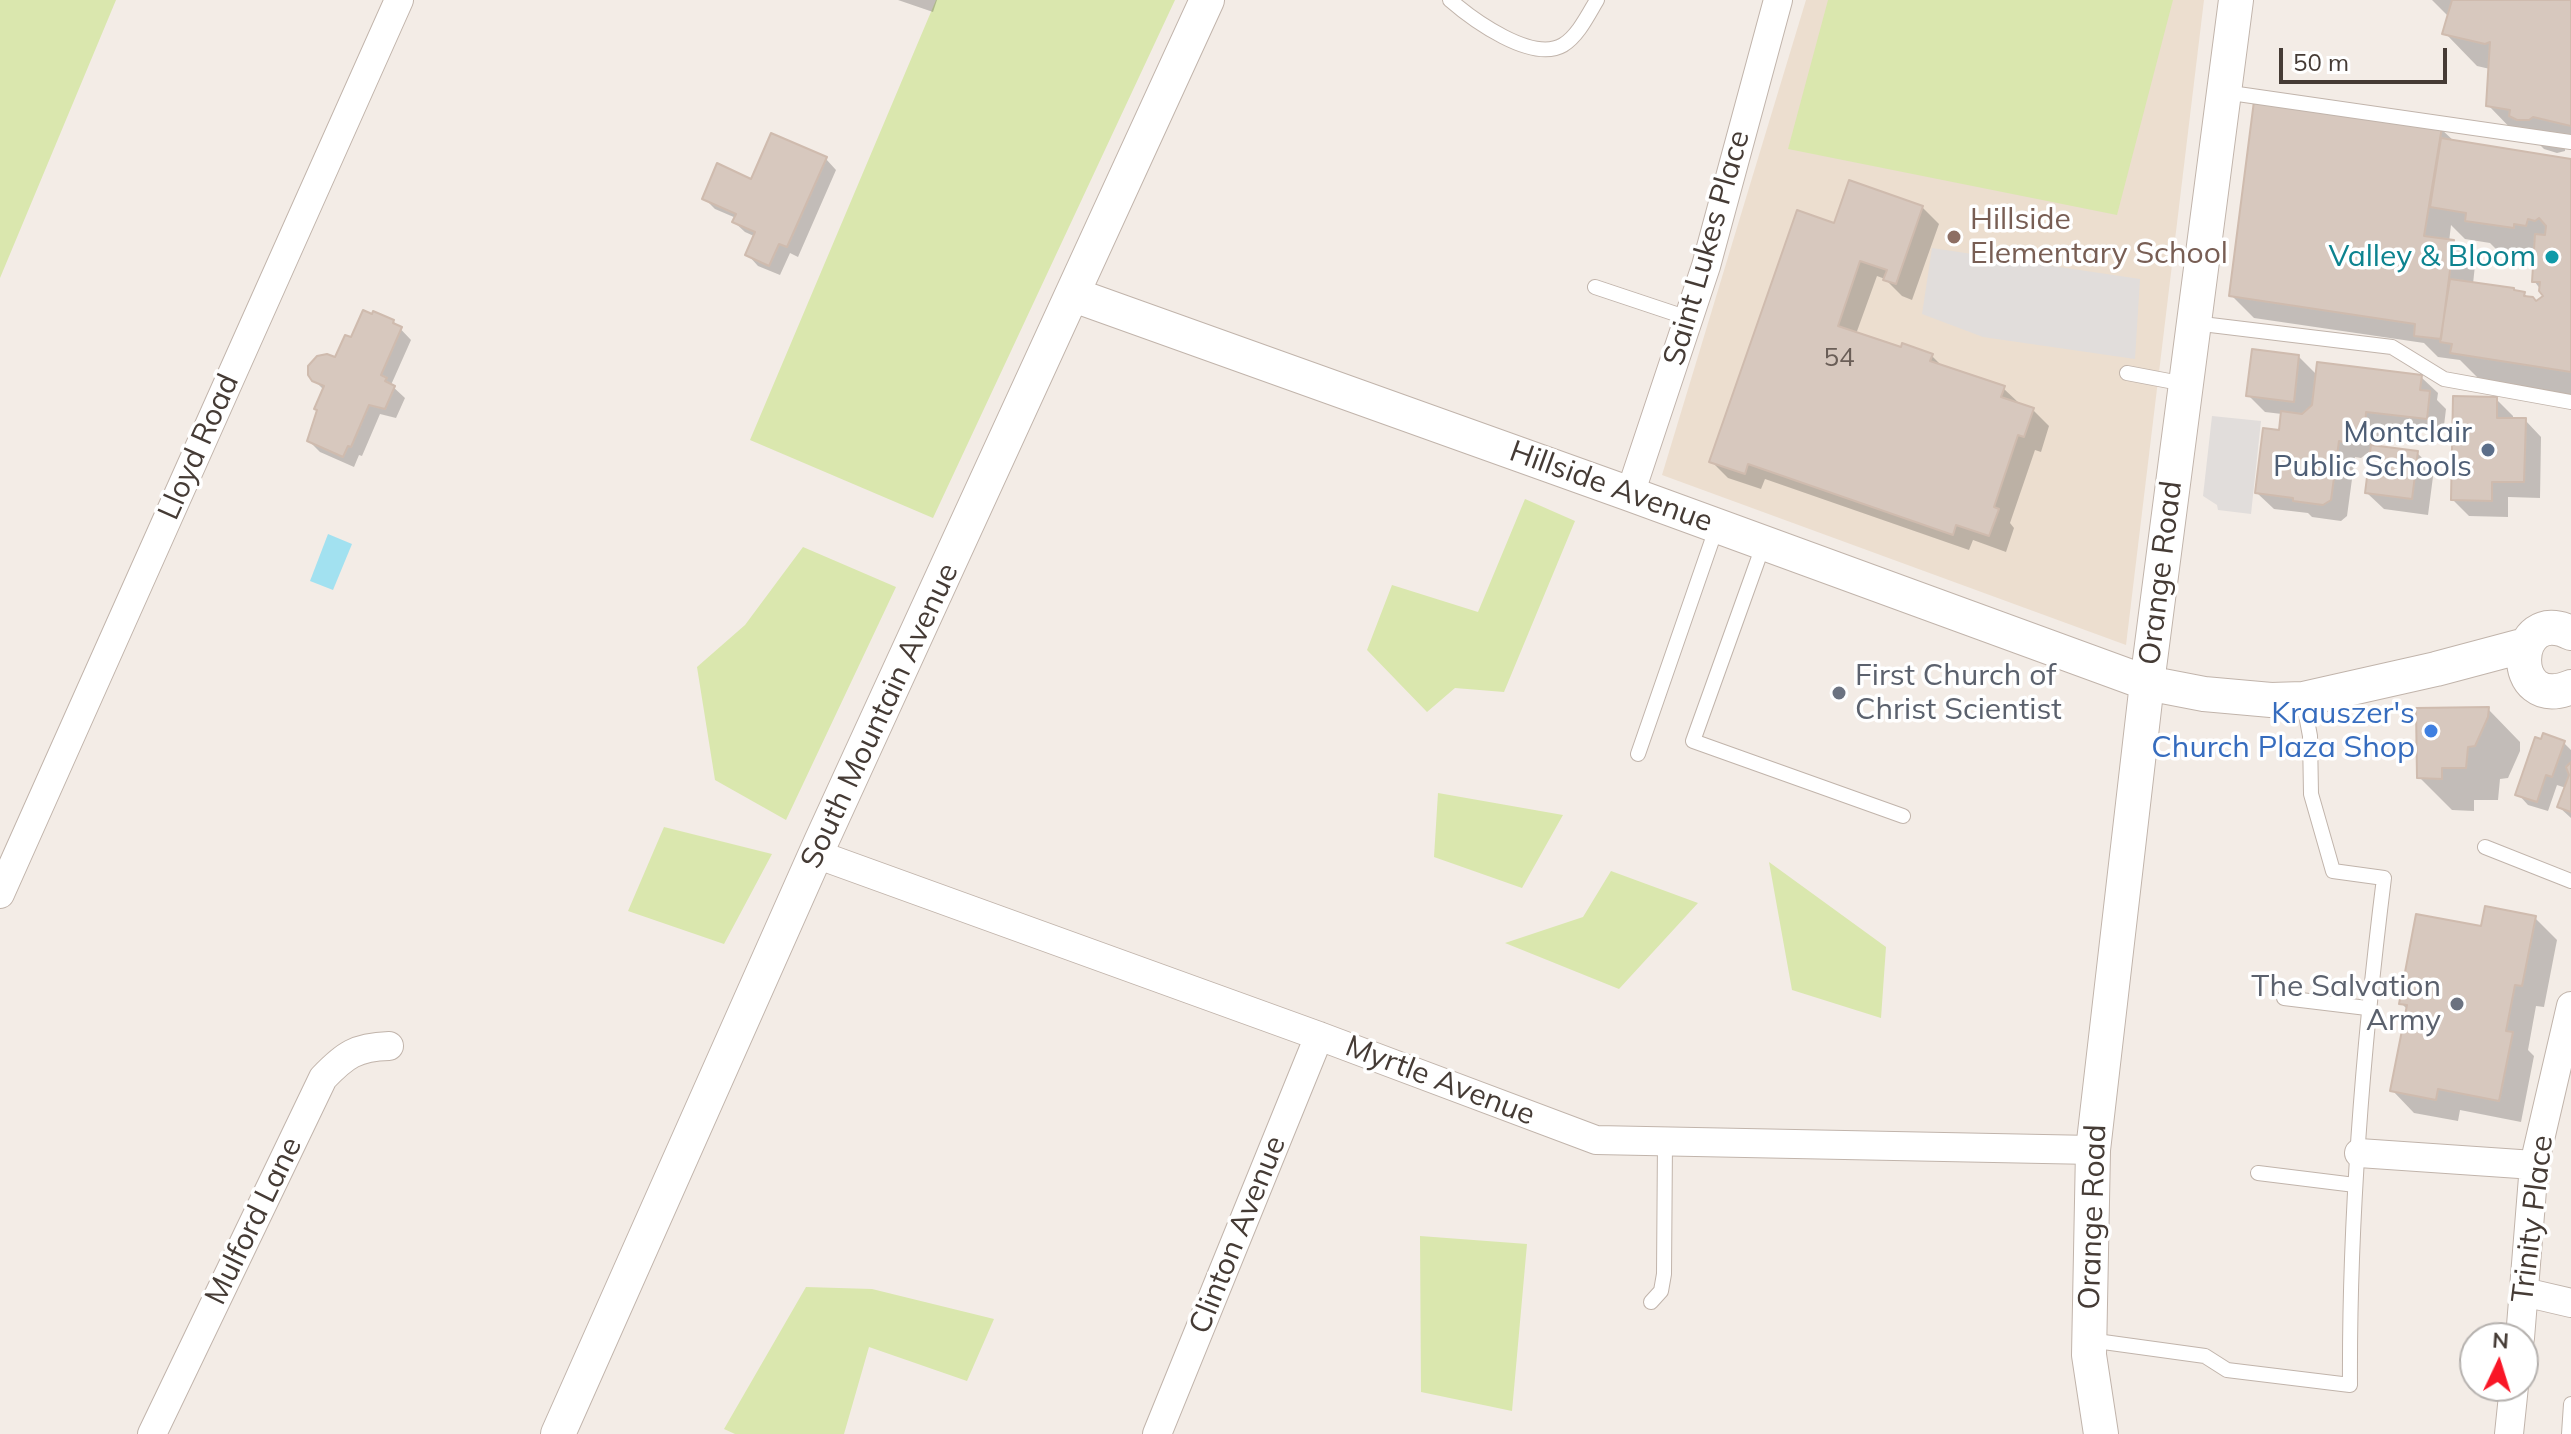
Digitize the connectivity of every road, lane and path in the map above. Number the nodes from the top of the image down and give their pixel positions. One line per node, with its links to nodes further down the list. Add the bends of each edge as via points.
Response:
1 (399, 0): 30 (street, Lloyd Road)
2 (1207, 0): 10 (street, South Mountain Avenue)
3 (1450, 0): 4 (lane, via 1491,30 1548,51 1571,39)
4 (1597, 0)
5 (1778, 0): 11 (street, Saint Lukes Place)
6 (2236, 0): 7 (street, Orange Road)
7 (2224, 92): 8 (lane); 12 (street, Orange Road)
8 (2571, 142)
9 (1595, 287): 11 (lane)
10 (1074, 295): 16 (street, Hillside Avenue); 28 (street, South Mountain Avenue)
11 (1688, 318): 16 (street, Saint Lukes Place)
12 (2194, 323): 14 (street, Orange Road); 15 (lane, via 2392,347 2444,379)
13 (2127, 373): 14 (lane)
14 (2186, 384): 22 (street, Orange Road)
15 (2571, 402)
16 (1630, 494): 17 (street, Hillside Avenue)
17 (1717, 526): 18 (street, Hillside Avenue); 25 (lane)
18 (1764, 543): 22 (street, Hillside Avenue); 26 (lane, via 1693,741)
19 (2571, 608): 20 (street)
20 (2546, 636): 21 (street); 23 (street, via 2523,665)
21 (2436, 669): 23 (street, via 2504,673); 24 (street, Hillside Avenue)
22 (2147, 683): 24 (street, Hillside Avenue, via 2204,694); 38 (street, Orange Road)
23 (2556, 690)
24 (2303, 699): 33 (lane, via 2311,794 2333,871 2384,878)
25 (1638, 754)
26 (1903, 816)
27 (2485, 847): 29 (lane)
28 (816, 854): 34 (street, Myrtle Avenue); 52 (street, South Mountain Avenue)
29 (2571, 881)
30 (0, 894)
31 (2284, 998): 33 (lane)
32 (2571, 1006): 36 (street, Trinity Place)
33 (2367, 1008): 39 (lane)
34 (1319, 1036): 37 (street, Myrtle Avenue, via 1596,1140); 53 (street, Clinton Avenue)
35 (389, 1046): 51 (street, Mulford Lane, via 367,1047 343,1057 323,1078)
36 (2566, 1046): 40 (street, Trinity Place)
37 (1665, 1141): 38 (street, Myrtle Avenue); 44 (lane, via 1664,1274 1661,1291)
38 (2093, 1150): 47 (street, Orange Road)
39 (2359, 1153): 40 (street); 42 (lane)
40 (2534, 1165): 43 (street, Trinity Place)
41 (2258, 1173): 42 (lane)
42 (2355, 1185): 47 (lane, via 2350,1385 2227,1370 2205,1356)
43 (2524, 1292): 45 (street); 46 (street, Trinity Place)
44 (1651, 1302)
45 (2571, 1303)
46 (2521, 1322)
47 (2089, 1340): 54 (street, Orange Road)
48 (2512, 1402): 55 (street)
49 (2571, 1404): 50 (lane)
50 (2570, 1426)
51 (152, 1434)
52 (558, 1434)
53 (1157, 1434)
54 (2101, 1434)
55 (2509, 1434)

